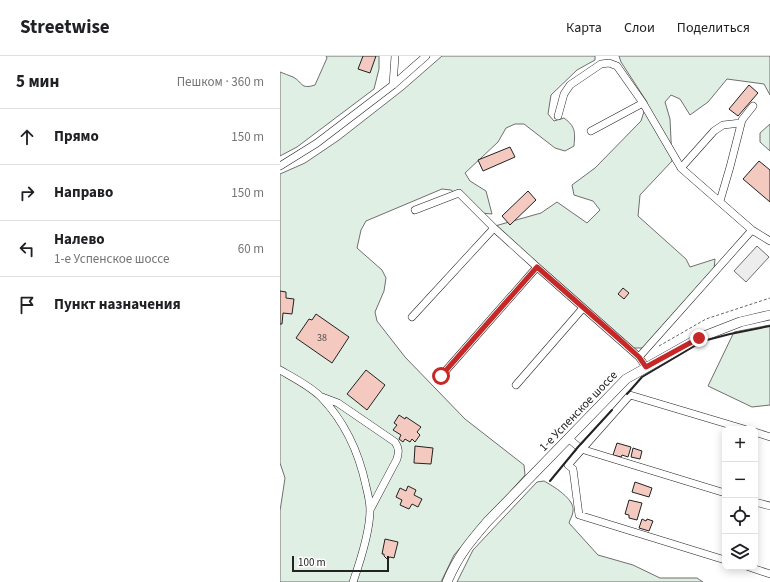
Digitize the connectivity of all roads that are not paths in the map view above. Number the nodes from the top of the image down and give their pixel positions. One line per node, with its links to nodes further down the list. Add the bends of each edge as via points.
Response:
1 (395, 56): 3 (street)
2 (426, 56): 3 (street)
3 (392, 85): 9 (street, via 317,143)
4 (643, 103): 6 (street, via 617,66 601,64 570,85 564,94); 8 (street); 10 (street)
5 (753, 106): 7 (street)
6 (558, 116)
7 (741, 123): 10 (street, via 723,125 714,131); 11 (street)
8 (591, 131)
9 (280, 166)
10 (681, 168): 11 (street)
11 (720, 201): 14 (street)
12 (415, 210): 13 (street, via 459,193)
13 (494, 228): 16 (street); 19 (street)
14 (752, 230): 15 (street); 20 (street)
15 (770, 242)
16 (537, 267): 17 (street); 23 (street)
17 (583, 308): 20 (street); 24 (street)
18 (770, 315): 21 (main road, 1-е Успенское шоссе, via 740,322 699,338)
19 (412, 316)
20 (639, 357): 21 (street)
21 (646, 367): 29 (main road, 1-е Успенское шоссе, via 626,379)
22 (280, 370): 25 (street)
23 (441, 376)
24 (516, 385)
25 (320, 396): 34 (street, via 351,439 364,473); 34 (street, via 338,404 398,446 397,459)
26 (734, 426): 30 (street, via 630,394)
27 (758, 433): 28 (street)
28 (770, 437)
29 (568, 438): 30 (street); 39 (main road, 1-е Успенское шоссе, via 467,545)
30 (581, 449): 31 (street); 35 (street, via 568,465 573,469 579,515)
31 (722, 492)
32 (758, 503): 33 (street)
33 (770, 506)
34 (370, 510): 38 (street, via 367,533)
35 (722, 559)
36 (758, 570): 37 (street)
37 (770, 574)
38 (353, 582)
39 (447, 582)

